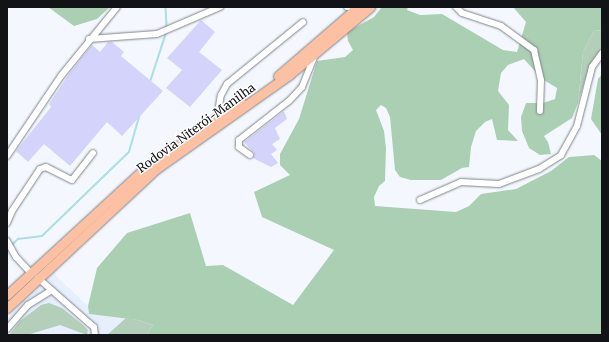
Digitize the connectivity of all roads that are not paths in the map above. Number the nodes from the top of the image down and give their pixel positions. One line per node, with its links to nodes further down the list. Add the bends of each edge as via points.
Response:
1 (117, 7): 7 (street)
2 (220, 7): 7 (street, via 157,34)
3 (370, 7): 9 (highway, Rodovia Niterói-Manilha)
4 (456, 7): 10 (street, via 462,13 501,26 534,50 539,66)
5 (351, 8): 11 (highway, Rodovia Niterói-Manilha, via 283,72)
6 (303, 22): 11 (street, via 227,84 221,95)
7 (89, 39): 14 (street)
8 (602, 53): 15 (street, via 592,68 577,126 561,155 539,169 499,184 490,186 461,182)
9 (316, 54): 13 (street, via 302,87 285,106 239,140 239,147); 18 (highway, Rodovia Niterói-Manilha, via 260,97 156,169)
10 (540, 111)
11 (217, 118): 18 (highway, Rodovia Niterói-Manilha, via 143,170)
12 (93, 153): 16 (street, via 72,180 46,167 40,169)
13 (250, 154)
14 (7, 156)
15 (420, 200)
16 (7, 223)
17 (9, 245): 18 (street)
18 (34, 275): 19 (street); 20 (highway, Rodovia Niterói-Manilha); 21 (highway, Rodovia Niterói-Manilha)
19 (52, 290): 22 (street, via 28,305); 23 (street, via 94,328)
20 (7, 295)
21 (7, 308)
22 (7, 329)
23 (95, 335)

